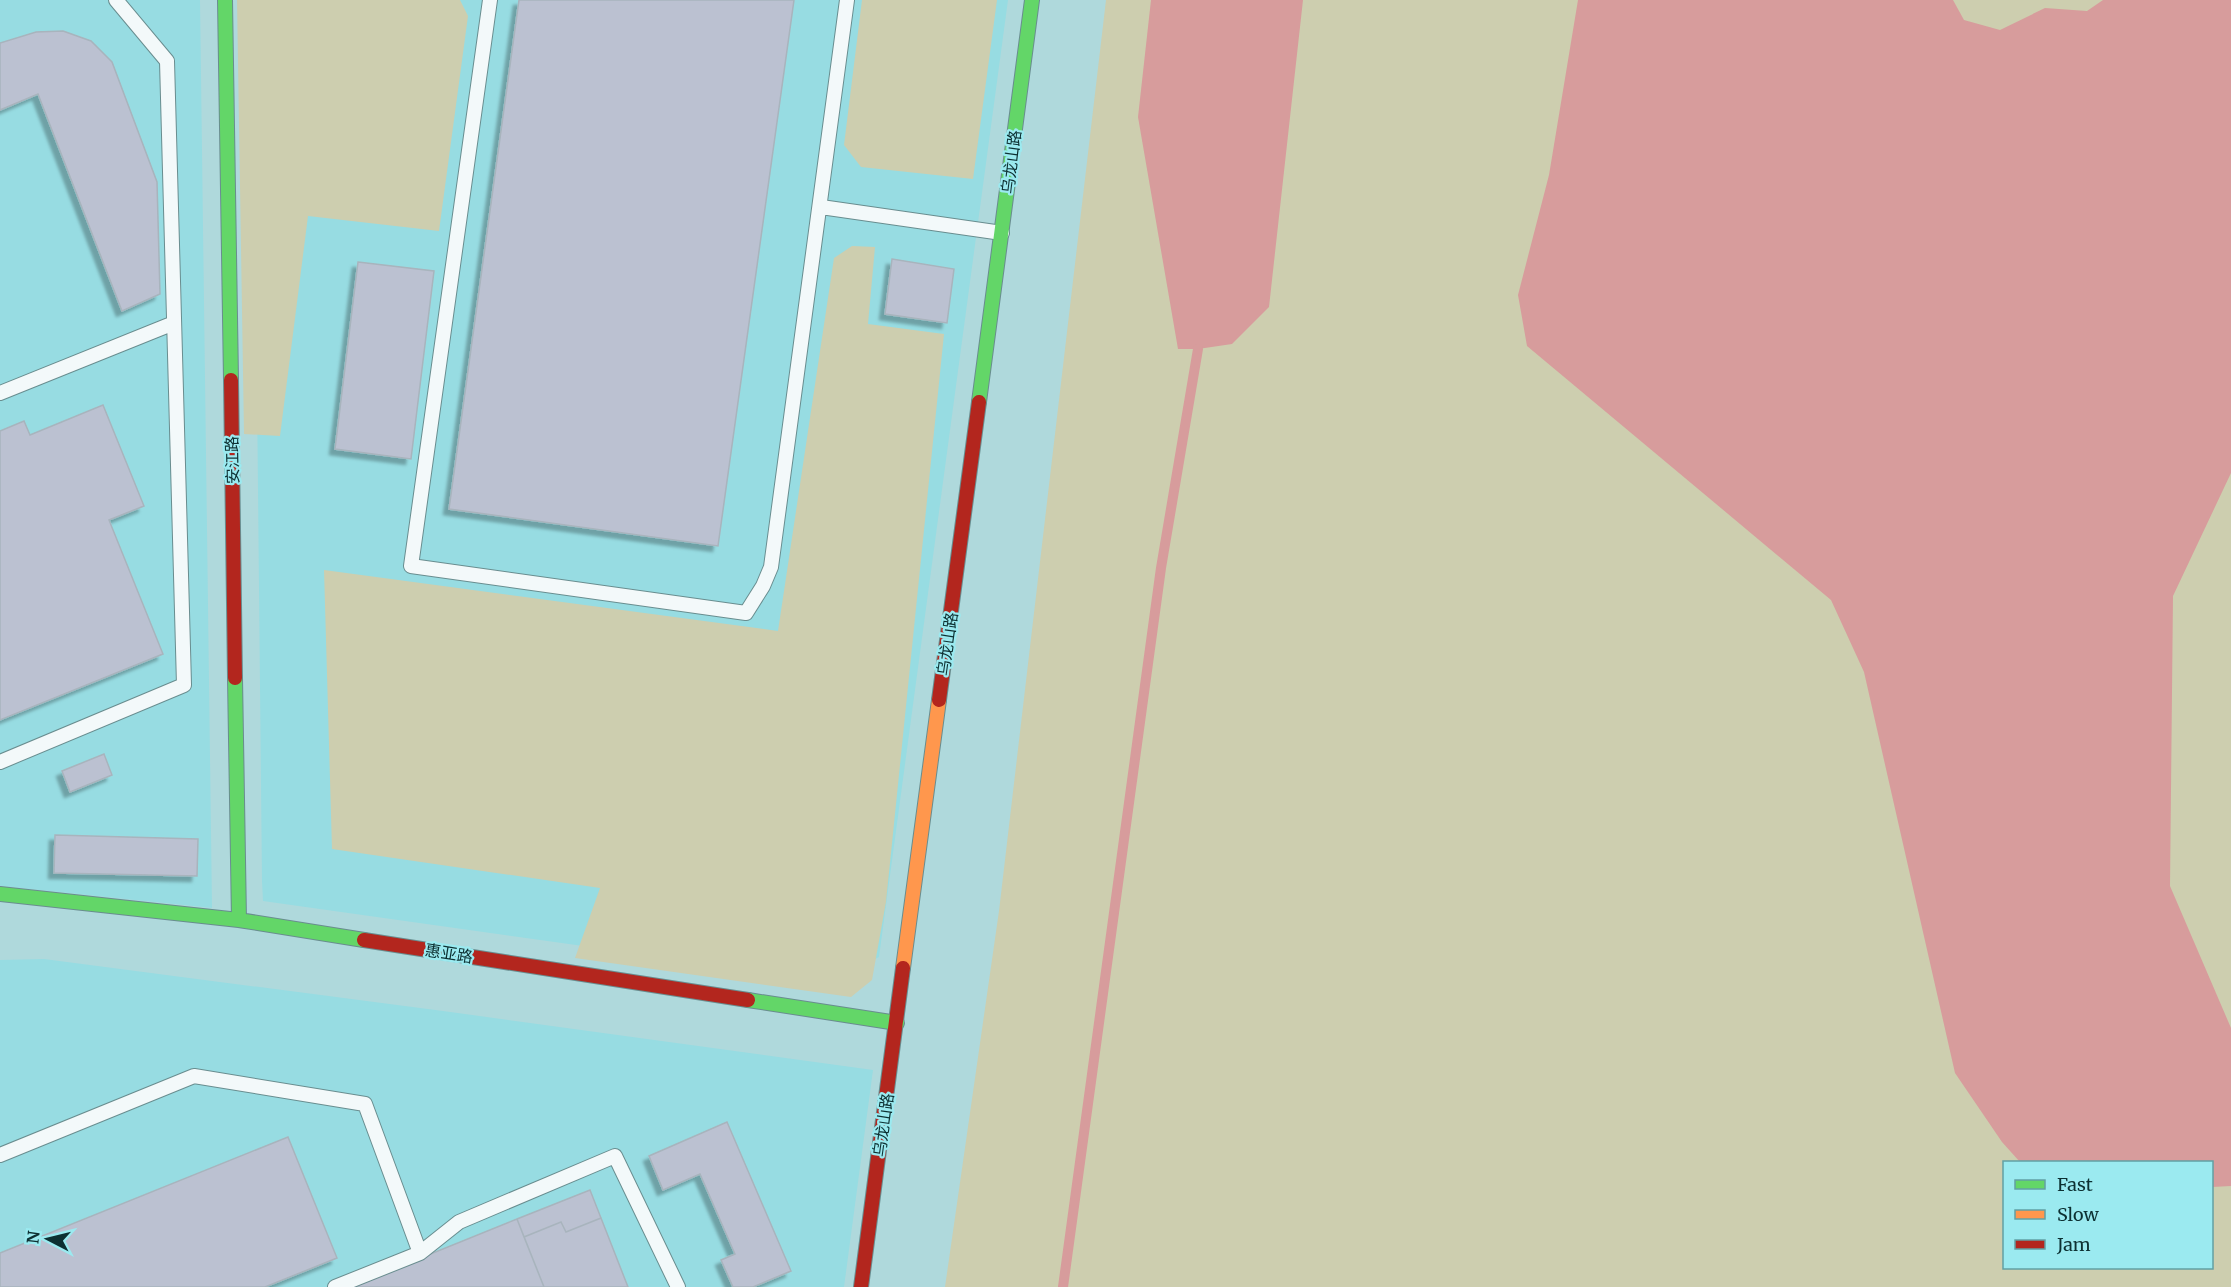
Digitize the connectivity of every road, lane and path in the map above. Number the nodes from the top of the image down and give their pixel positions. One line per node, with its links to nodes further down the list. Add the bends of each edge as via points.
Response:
1 (116, 0): 8 (lane, via 167,61)
2 (225, 0): 12 (street, 安江路)
3 (490, 0): 6 (lane, via 411,566 746,613 771,567)
4 (848, 0): 6 (lane)
5 (1032, 0): 7 (street, 乌龙山路)
6 (821, 207): 7 (lane)
7 (1002, 233): 13 (street, 乌龙山路)
8 (174, 323): 9 (lane); 10 (lane, via 184,685)
9 (0, 393)
10 (0, 762)
11 (0, 894): 12 (street, 惠亚路)
12 (239, 920): 13 (street, 惠亚路)
13 (897, 1023): 18 (street, 乌龙山路)
14 (0, 1155): 15 (lane, via 194,1076 365,1104)
15 (420, 1253): 16 (lane); 17 (lane, via 459,1222 615,1156)
16 (335, 1287)
17 (678, 1287)
18 (861, 1287)

